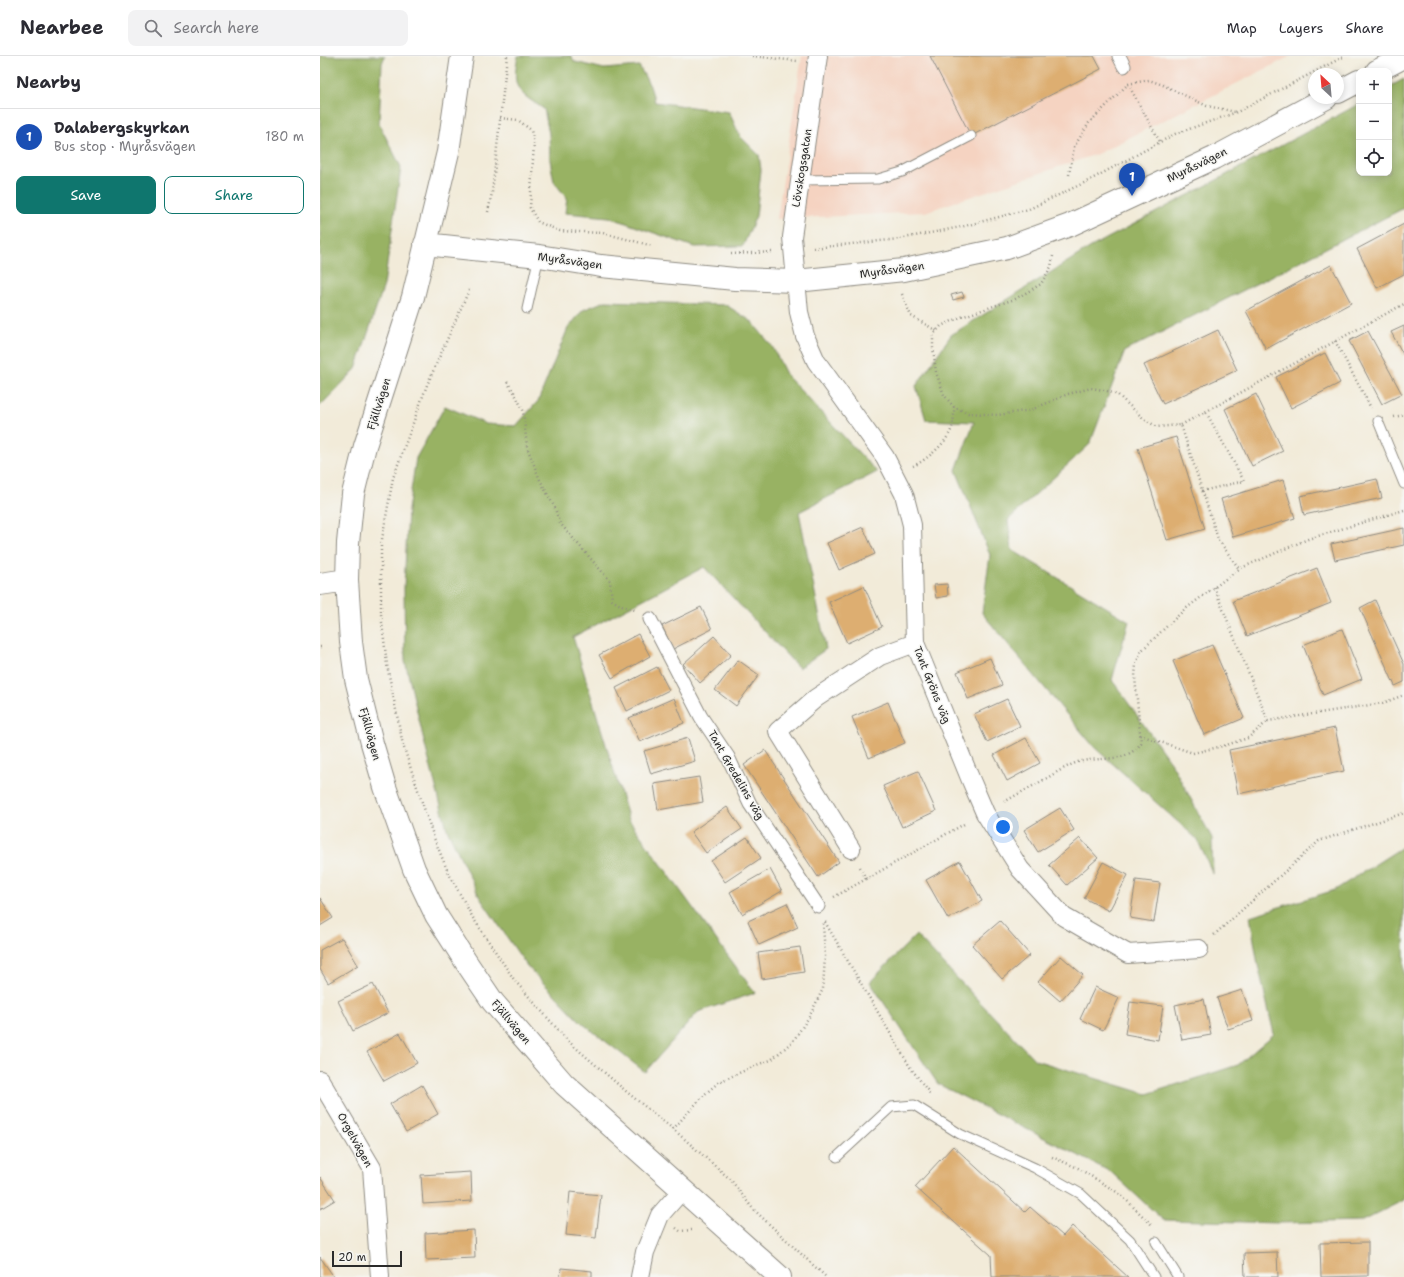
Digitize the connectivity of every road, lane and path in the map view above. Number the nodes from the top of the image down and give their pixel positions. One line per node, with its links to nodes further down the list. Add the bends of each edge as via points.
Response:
1 (462, 56): 18 (street, Fjällvägen, via 448,152)
2 (507, 56): 17 (path)
3 (752, 56): 5 (path)
4 (1404, 57): 7 (street)
5 (818, 59): 16 (street, Lövskogsgatan)
6 (1121, 61): 9 (path)
7 (1383, 68)
8 (1356, 83): 10 (street)
9 (1128, 84): 12 (path, via 1149,80 1207,106); 14 (path); 15 (path, via 1089,123 1074,147)
10 (1344, 89)
11 (1315, 104): 21 (street, Myråsvägen, via 1214,158 1070,225 1007,248 904,270)
12 (1237, 112)
13 (971, 136): 16 (lane, via 902,172 878,179)
14 (1160, 142)
15 (1069, 175)
16 (800, 180): 21 (street, Lövskogsgatan, via 792,237)
17 (488, 212)
18 (425, 244): 19 (street, Myråsvägen); 39 (street, Fjällvägen, via 413,297 365,446 353,494)
19 (540, 256): 21 (street, Myråsvägen, via 601,266 736,279); 25 (lane)
20 (1053, 256): 26 (path, via 1051,267 1041,284 1015,299 961,317 941,326)
21 (796, 280): 34 (street, Tant Gröns väg, via 803,330 816,361)
22 (469, 290): 54 (path, via 427,385 393,478 381,545 383,636 403,745 448,872 473,918 515,981 568,1041)
23 (902, 294): 26 (path, via 911,316)
24 (1404, 304): 27 (path)
25 (527, 309)
26 (937, 331): 29 (path, via 933,335 936,372 944,395)
27 (1335, 341): 30 (path); 32 (path)
28 (507, 382): 42 (path, via 523,410 527,447 559,522 610,581 612,600 634,610 645,610)
29 (954, 407): 33 (path, via 968,413 998,414 1024,411 1091,388 1118,395 1156,427); 34 (path, via 953,424 942,443 917,464)
30 (1206, 412): 33 (path); 36 (path, via 1244,481)
31 (1404, 415): 32 (path)
32 (1378, 421): 35 (lane)
33 (1181, 425): 36 (path)
34 (895, 474): 43 (street, Tant Gröns väg, via 904,494 912,525)
35 (1404, 484)
36 (1202, 491): 38 (path, via 1218,539)
37 (1404, 510): 38 (path, via 1308,539)
38 (1239, 569): 41 (path)
39 (347, 580): 40 (street); 57 (street, Fjällvägen, via 356,679 370,736 414,869 436,915 493,1002 564,1084)
40 (320, 584)
41 (1214, 587): 45 (path); 46 (path, via 1184,610 1141,651 1135,677)
42 (650, 619): 50 (street, Tant Gredelins väg, via 701,717 728,757 750,804)
43 (915, 643): 47 (street, Tant Gröns väg); 49 (street, via 880,656 816,698 778,731)
44 (1404, 695): 45 (path, via 1383,703)
45 (1268, 721): 46 (path, via 1248,738 1193,753)
46 (1140, 735): 47 (path, via 1141,743 1129,754 1117,758 1078,762)
47 (985, 812): 50 (path); 51 (street, Tant Gröns väg, via 1020,869 1064,917 1128,954)
48 (1404, 813): 51 (path, via 1319,841)
49 (851, 849)
50 (818, 906)
51 (1199, 949)
52 (320, 1080): 59 (street, Orgelvägen, via 372,1168)
53 (932, 1095): 54 (path, via 910,1067 822,917 825,956 823,988 809,1017 793,1041 771,1060 719,1082)
54 (673, 1129): 62 (path, via 731,1180 753,1209)
55 (1049, 1155): 58 (path, via 1078,1168 1120,1194 1161,1234)
56 (837, 1157): 63 (lane, via 891,1107 914,1105 960,1134 1035,1168 1081,1194 1130,1240)
57 (682, 1190): 60 (street, via 660,1215); 61 (street, Fjällvägen)
58 (1156, 1242): 64 (lane)
59 (380, 1277)
60 (640, 1277)
61 (780, 1277)
62 (826, 1277)
63 (1154, 1277)
64 (1178, 1277)

